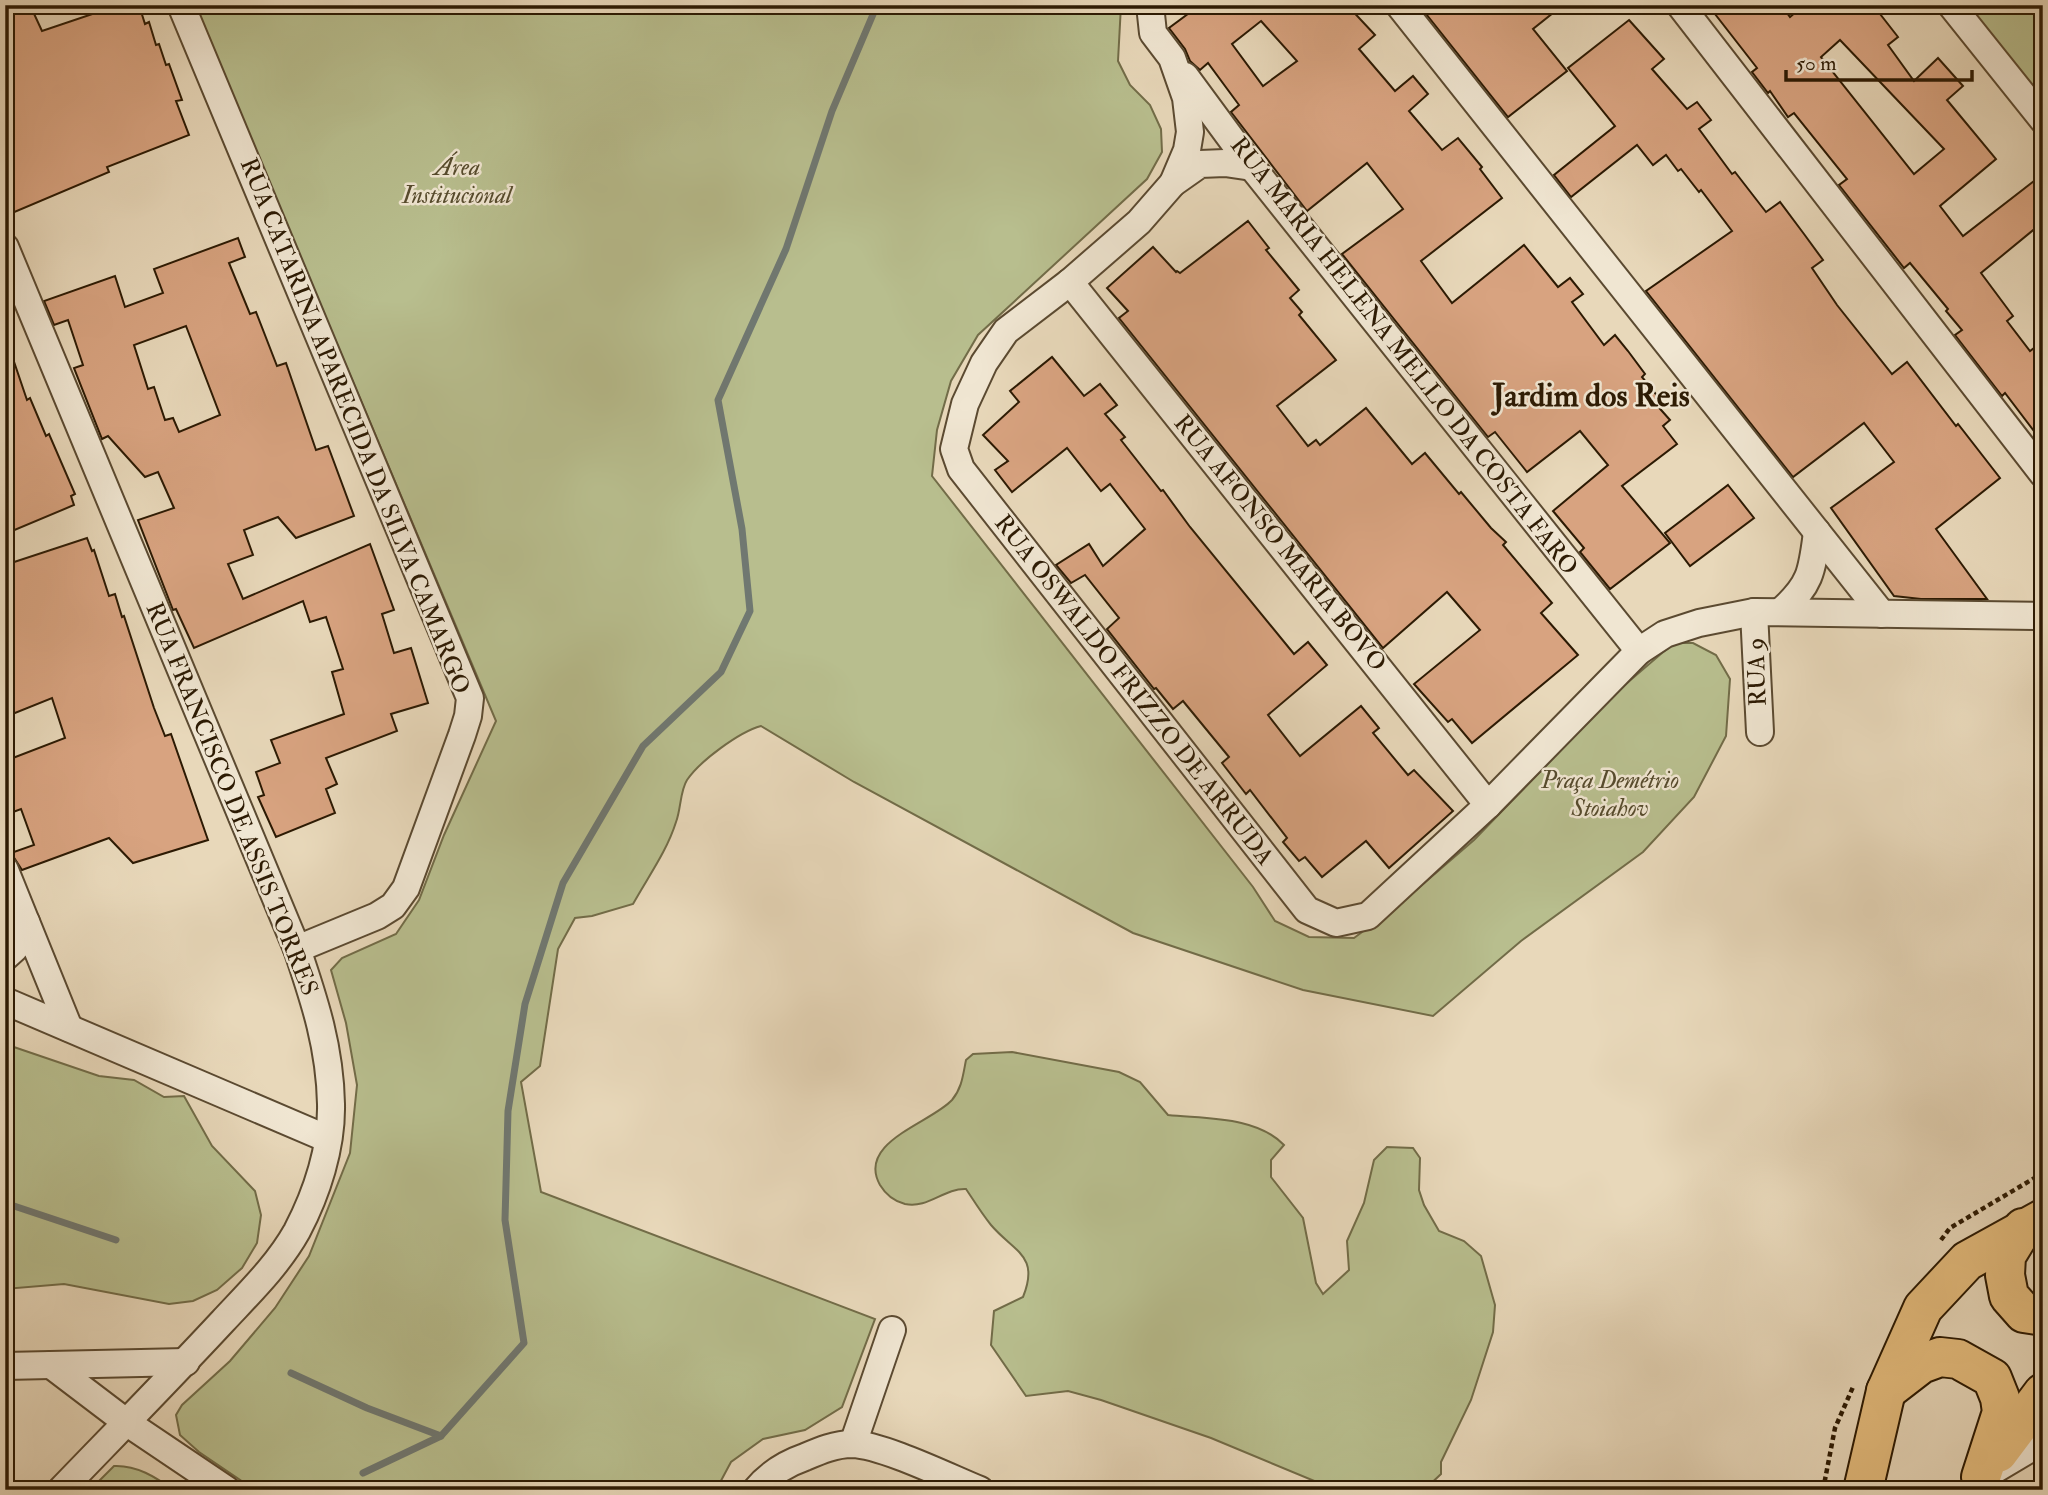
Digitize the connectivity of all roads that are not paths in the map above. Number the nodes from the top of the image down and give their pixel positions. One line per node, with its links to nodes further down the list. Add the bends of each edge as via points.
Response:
1 (181, 5): 24 (street, RUA CATARINA APARECIDA DA SILVA CAMARGO, via 470,698 462,735 407,888 393,906 377,916)
2 (1150, 5): 6 (street, via 1153,33)
3 (1399, 5): 14 (street)
4 (1680, 5): 13 (street)
5 (1951, 5): 7 (street)
6 (1172, 58): 8 (street, RUA MARIA HELENA MELLO DA COSTA FARO); 9 (street, via 1190,132)
7 (2043, 120)
8 (1252, 167): 9 (street, via 1200,164); 19 (street, RUA MARIA HELENA MELLO DA COSTA FARO)
9 (1173, 183): 12 (street, via 1139,222)
10 (5, 247): 11 (street, RUA FRANCISCO DE ASSIS TORRES)
11 (12, 279): 24 (street, RUA FRANCISCO DE ASSIS TORRES)
12 (1070, 282): 21 (street, RUA AFONSO MARIA BOVO); 21 (street, RUA OSWALDO FRIZZO DE ARRUDA, via 1006,331 984,363 965,404 954,449 961,469 1307,910 1336,923 1367,916)
13 (2043, 474)
14 (1817, 532): 15 (street, via 1806,585); 17 (street)
15 (1781, 611): 16 (street); 17 (street)
16 (1755, 612): 19 (street, via 1665,634); 20 (street, RUA 9)
17 (1882, 614): 18 (street)
18 (2043, 616)
19 (1639, 651): 21 (street)
20 (1760, 732)
21 (1488, 805)
22 (5, 870): 23 (street)
23 (26, 922): 25 (street, via 15,948); 27 (street)
24 (298, 949): 28 (street, RUA FRANCISCO DE ASSIS TORRES, via 323,1029 331,1106)
25 (5, 957)
26 (5, 1001): 27 (street)
27 (69, 1028): 28 (street)
28 (328, 1139): 32 (street, RUA FRANCISCO DE ASSIS TORRES, via 313,1196 296,1233 273,1266)
29 (2033, 1223): 30 (main road, via 2006,1256 2004,1275 2009,1296 2024,1313); 35 (main road, via 1967,1261 1923,1308)
30 (2043, 1316)
31 (892, 1330): 39 (street)
32 (186, 1362): 34 (street); 37 (street, RUA FRANCISCO DE ASSIS TORRES)
33 (5, 1366): 34 (street)
34 (51, 1366): 37 (street)
35 (1886, 1391): 40 (main road, via 1921,1364 1940,1357 1958,1359 1992,1378 2002,1412); 45 (main road)
36 (2043, 1393): 40 (main road)
37 (126, 1422): 41 (street, RUA FRANCISCO DE ASSIS TORRES); 42 (street)
38 (2043, 1441): 40 (street)
39 (853, 1444): 43 (street, via 837,1445 785,1465); 44 (street)
40 (1977, 1483)
41 (61, 1490)
42 (227, 1490)
43 (756, 1490)
44 (980, 1490)
45 (1863, 1490)

